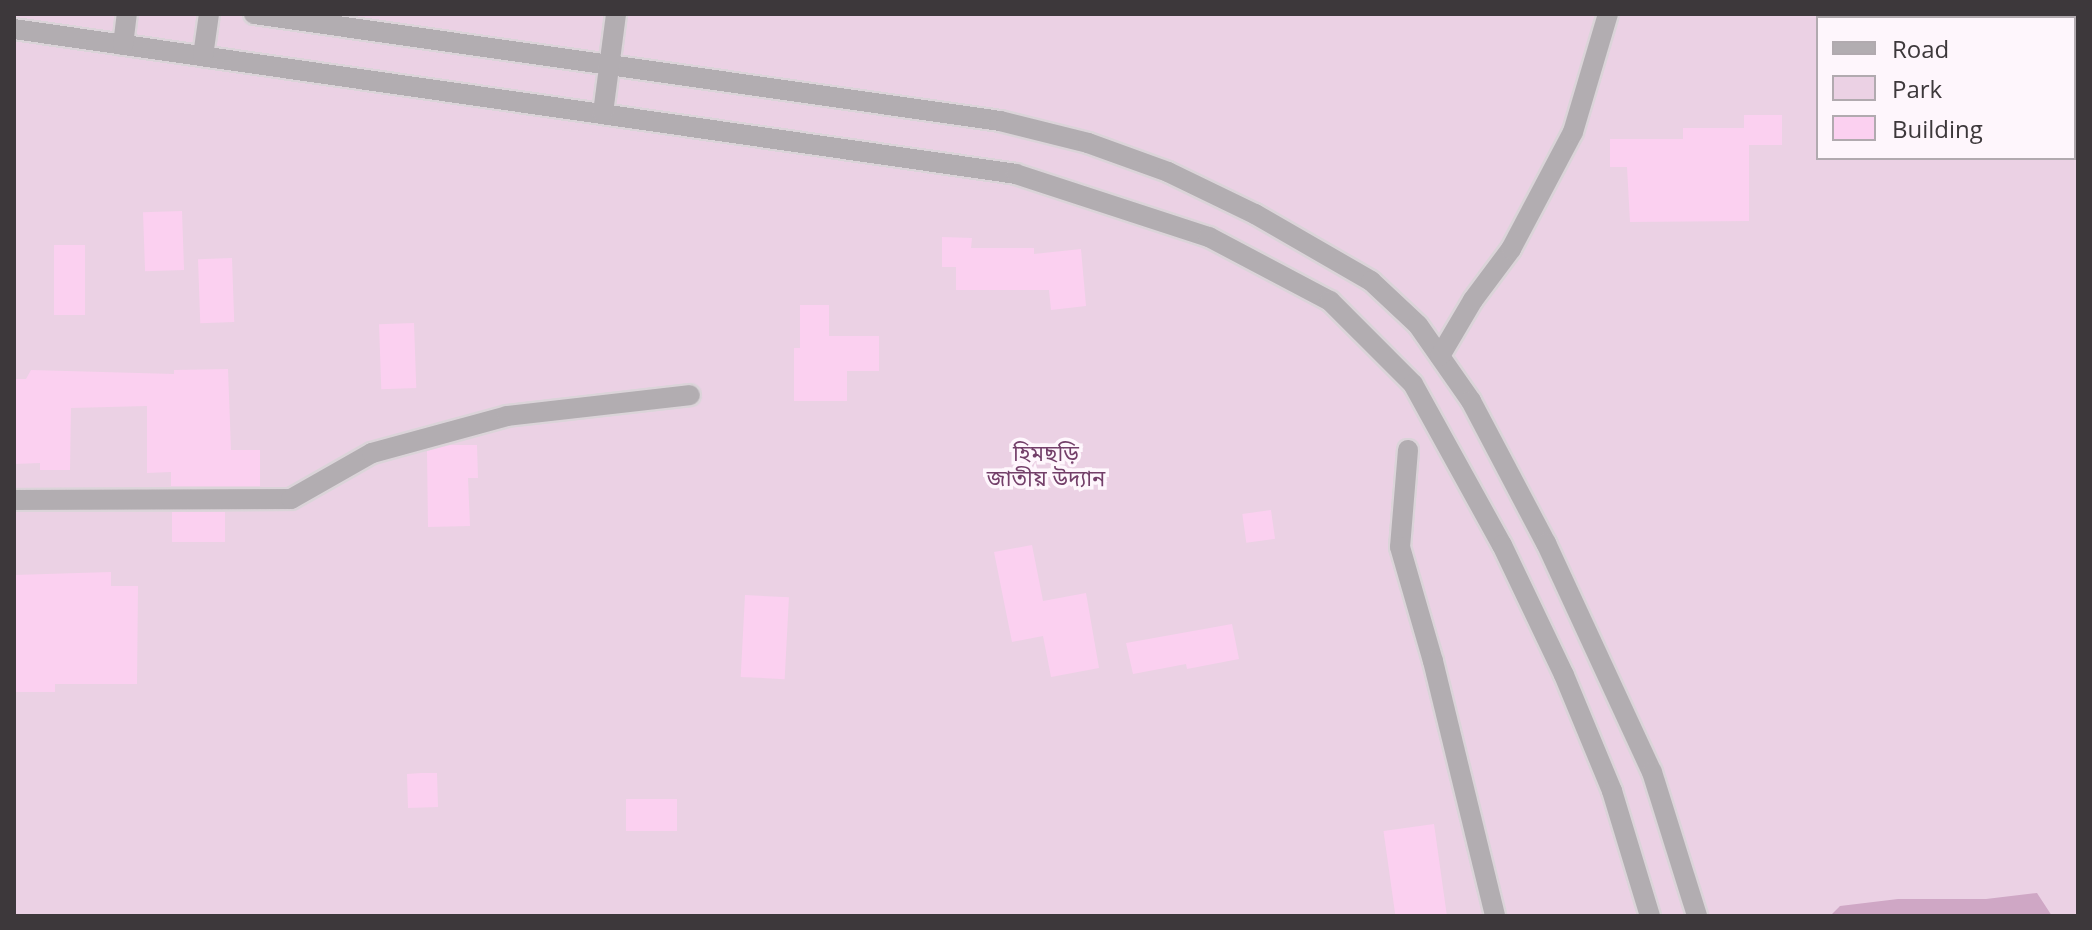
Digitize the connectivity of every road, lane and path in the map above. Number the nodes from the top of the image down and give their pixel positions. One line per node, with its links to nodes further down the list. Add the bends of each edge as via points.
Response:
1 (127, 14): 7 (street)
2 (209, 14): 8 (street)
3 (254, 14): 9 (street)
4 (616, 14): 9 (street)
5 (1608, 14): 11 (street, via 1573,132 1511,249)
6 (14, 29): 7 (street)
7 (123, 45): 8 (street)
8 (203, 56): 10 (street)
9 (609, 65): 10 (street); 11 (street, via 1000,121 1088,143 1168,172 1255,214 1371,281 1418,325)
10 (603, 113): 16 (street, via 1016,174 1209,237 1330,301 1413,384 1502,545 1612,791)
11 (1440, 356): 17 (street, via 1471,401 1546,543 1646,758)
12 (690, 395): 14 (street, via 507,416 372,453 291,499)
13 (1408, 450): 15 (street, via 1400,547)
14 (14, 500)
15 (1495, 916)
16 (1650, 916)
17 (1697, 916)

